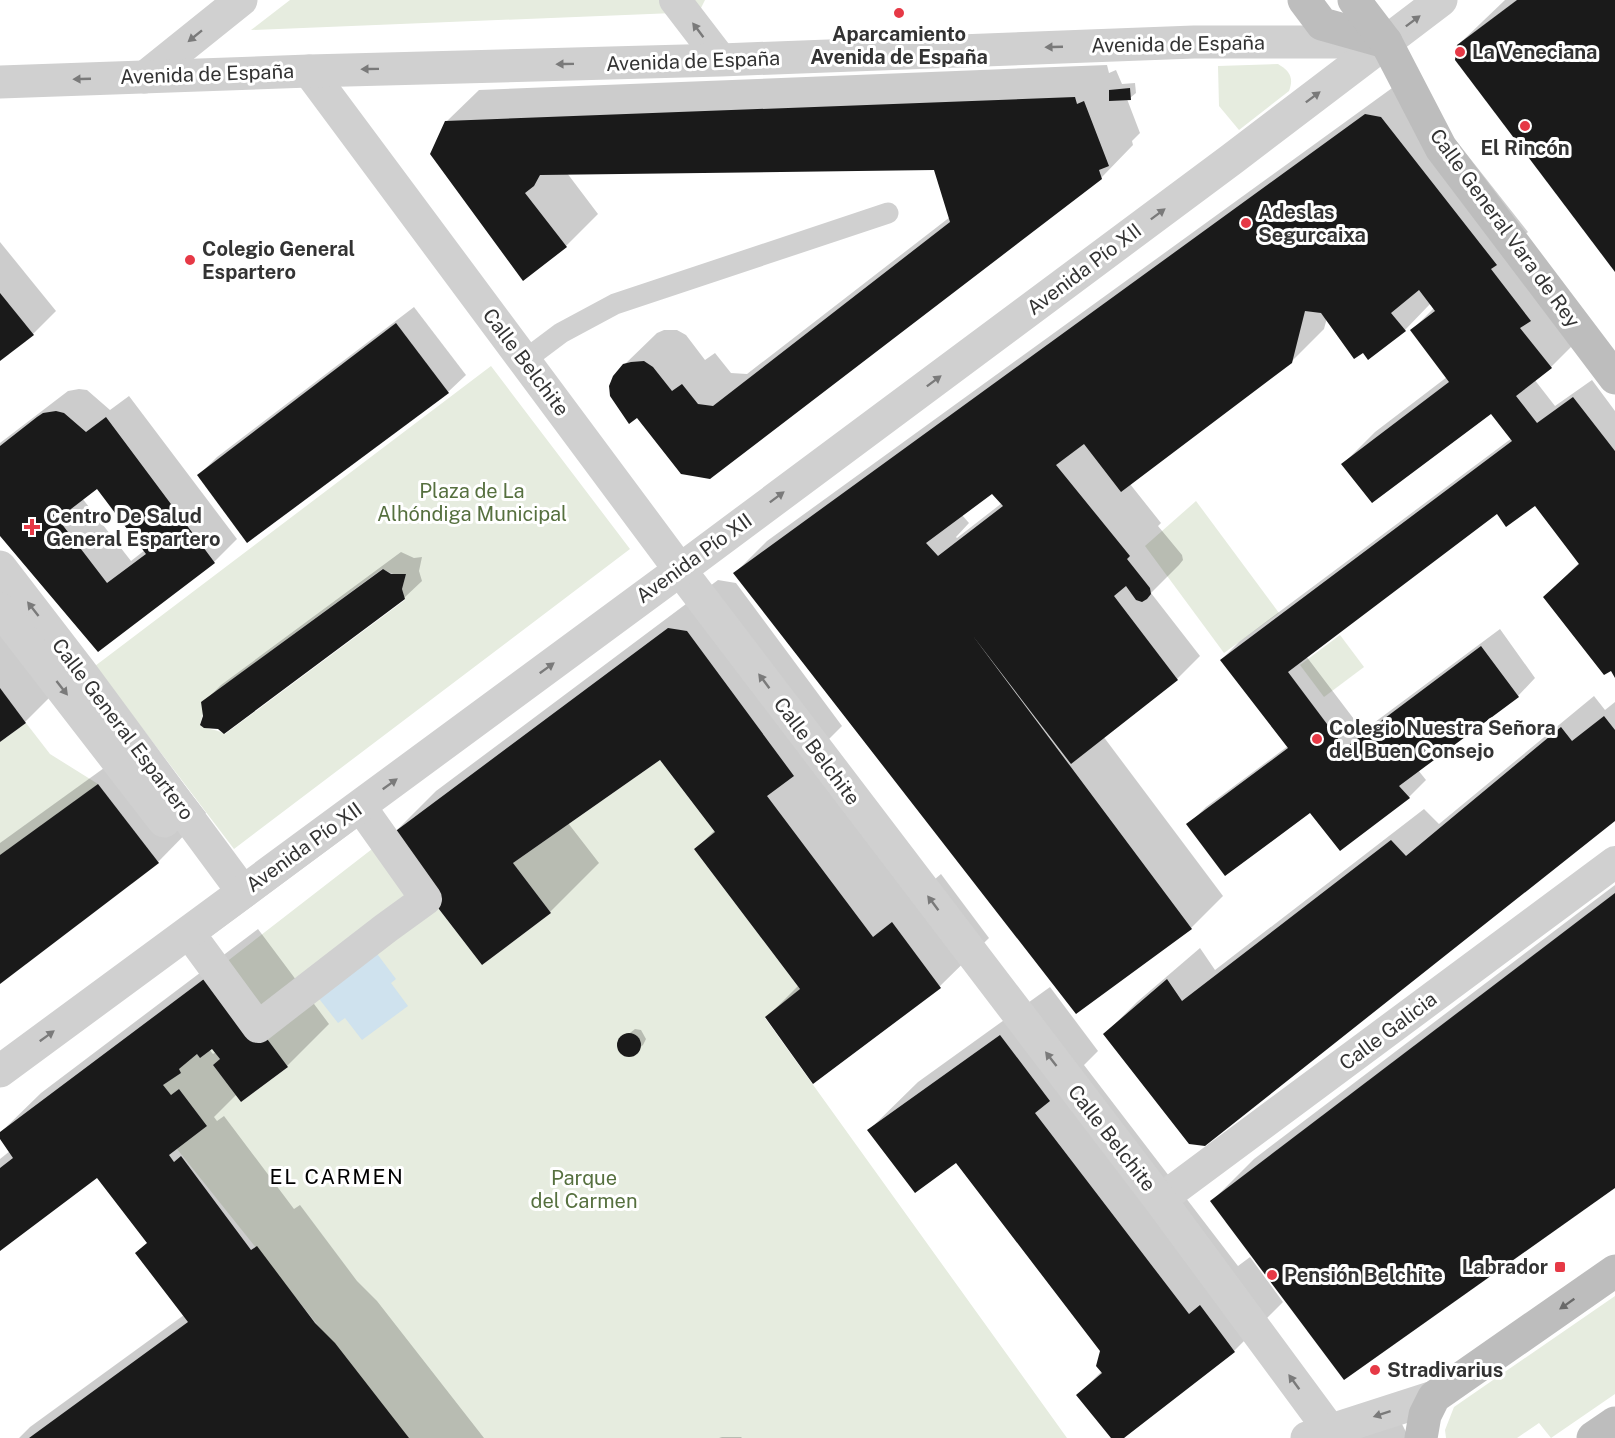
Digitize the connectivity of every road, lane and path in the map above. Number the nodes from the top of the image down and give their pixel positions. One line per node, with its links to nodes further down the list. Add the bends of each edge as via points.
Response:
1 (241, 0): 9 (street, one-way to 9)
2 (675, 0): 7 (street, one-way to 2)
3 (1304, 0): 6 (main road, via 1322,24)
4 (1354, 0): 6 (main road, Calle General Vara de Rey)
5 (1441, 0): 6 (street, Avenida Pío XII, one-way to 5)
6 (1386, 42): 7 (street, Avenida de España, one-way to 7, via 1194,42); 13 (main road, Calle General Vara de Rey, via 1441,148); 15 (street, Avenida Pío XII, one-way to 6)
7 (721, 60): 8 (street, Avenida de España, one-way to 8)
8 (309, 70): 9 (street, Avenida de España); 12 (street, Calle Belchite)
9 (145, 76): 10 (street, Avenida de España, one-way to 10)
10 (0, 82)
11 (888, 213): 12 (lane, via 615,304 561,333)
12 (525, 360): 15 (street, Calle Belchite)
13 (1615, 378)
14 (0, 567): 21 (street, Calle General Espartero, one-way to 14)
15 (680, 570): 17 (street, Avenida Pío XII, one-way to 15); 24 (street, Calle Belchite, one-way to 15)
16 (0, 609): 19 (street, one-way to 19)
17 (360, 806): 20 (street, Avenida Pío XII); 22 (street, via 426,899 258,1027)
18 (1615, 862): 24 (street, Calle Galicia)
19 (203, 871)
20 (271, 872): 21 (street, Avenida Pío XII); 22 (street)
21 (243, 892): 22 (street, Avenida Pío XII)
22 (189, 933): 23 (street, Avenida Pío XII, one-way to 22)
23 (0, 1071)
24 (1160, 1200): 28 (street, Calle Belchite, one-way to 24)
25 (1615, 1271): 26 (main road, one-way to 26)
26 (1434, 1397): 28 (street, one-way to 28); 29 (main road, via 1425,1415)
27 (1615, 1423): 30 (main road)
28 (1318, 1434)
29 (1421, 1438)
30 (1593, 1438)

